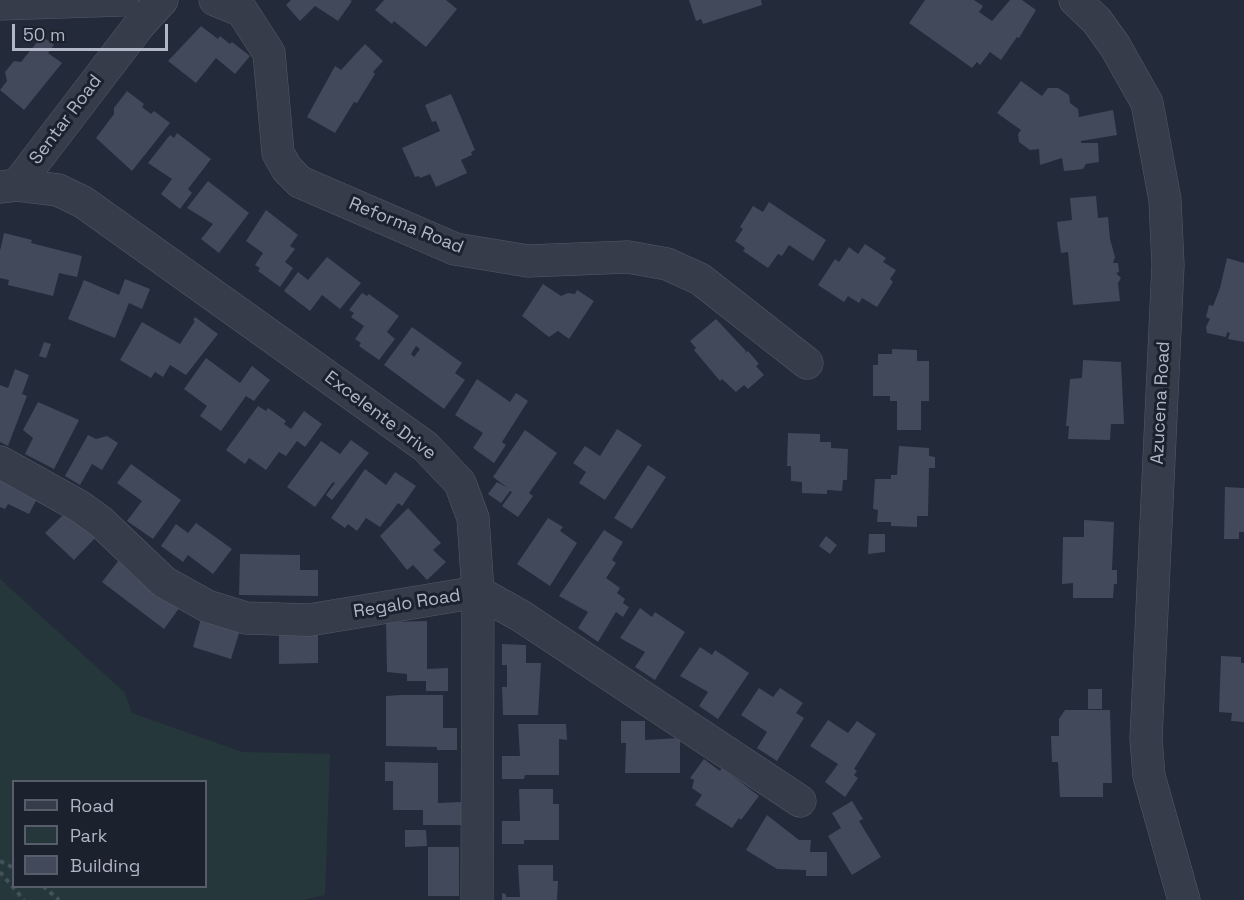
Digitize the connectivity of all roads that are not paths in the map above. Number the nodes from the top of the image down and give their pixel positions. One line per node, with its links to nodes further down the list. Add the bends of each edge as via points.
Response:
1 (122, 0): 5 (street)
2 (162, 0): 6 (street, Sentar Road)
3 (215, 0): 7 (street, Reforma Road, via 242,11 269,53 279,153 286,169 300,182 455,249 528,261 628,256 667,264 700,279)
4 (1076, 0): 12 (street, Azucena Road, via 1115,46 1147,103 1165,200 1168,265 1146,739 1149,776)
5 (0, 4)
6 (8, 186): 9 (street, Excelente Drive, via 58,190 83,202 426,447 460,483 473,518)
7 (807, 363)
8 (0, 462): 9 (street, Regalo Road, via 86,511 164,582 207,606 246,618 309,620)
9 (478, 592): 10 (street, Regalo Road, via 521,616); 11 (street, Excelente Drive)
10 (800, 801)
11 (477, 900)
12 (1184, 900)

